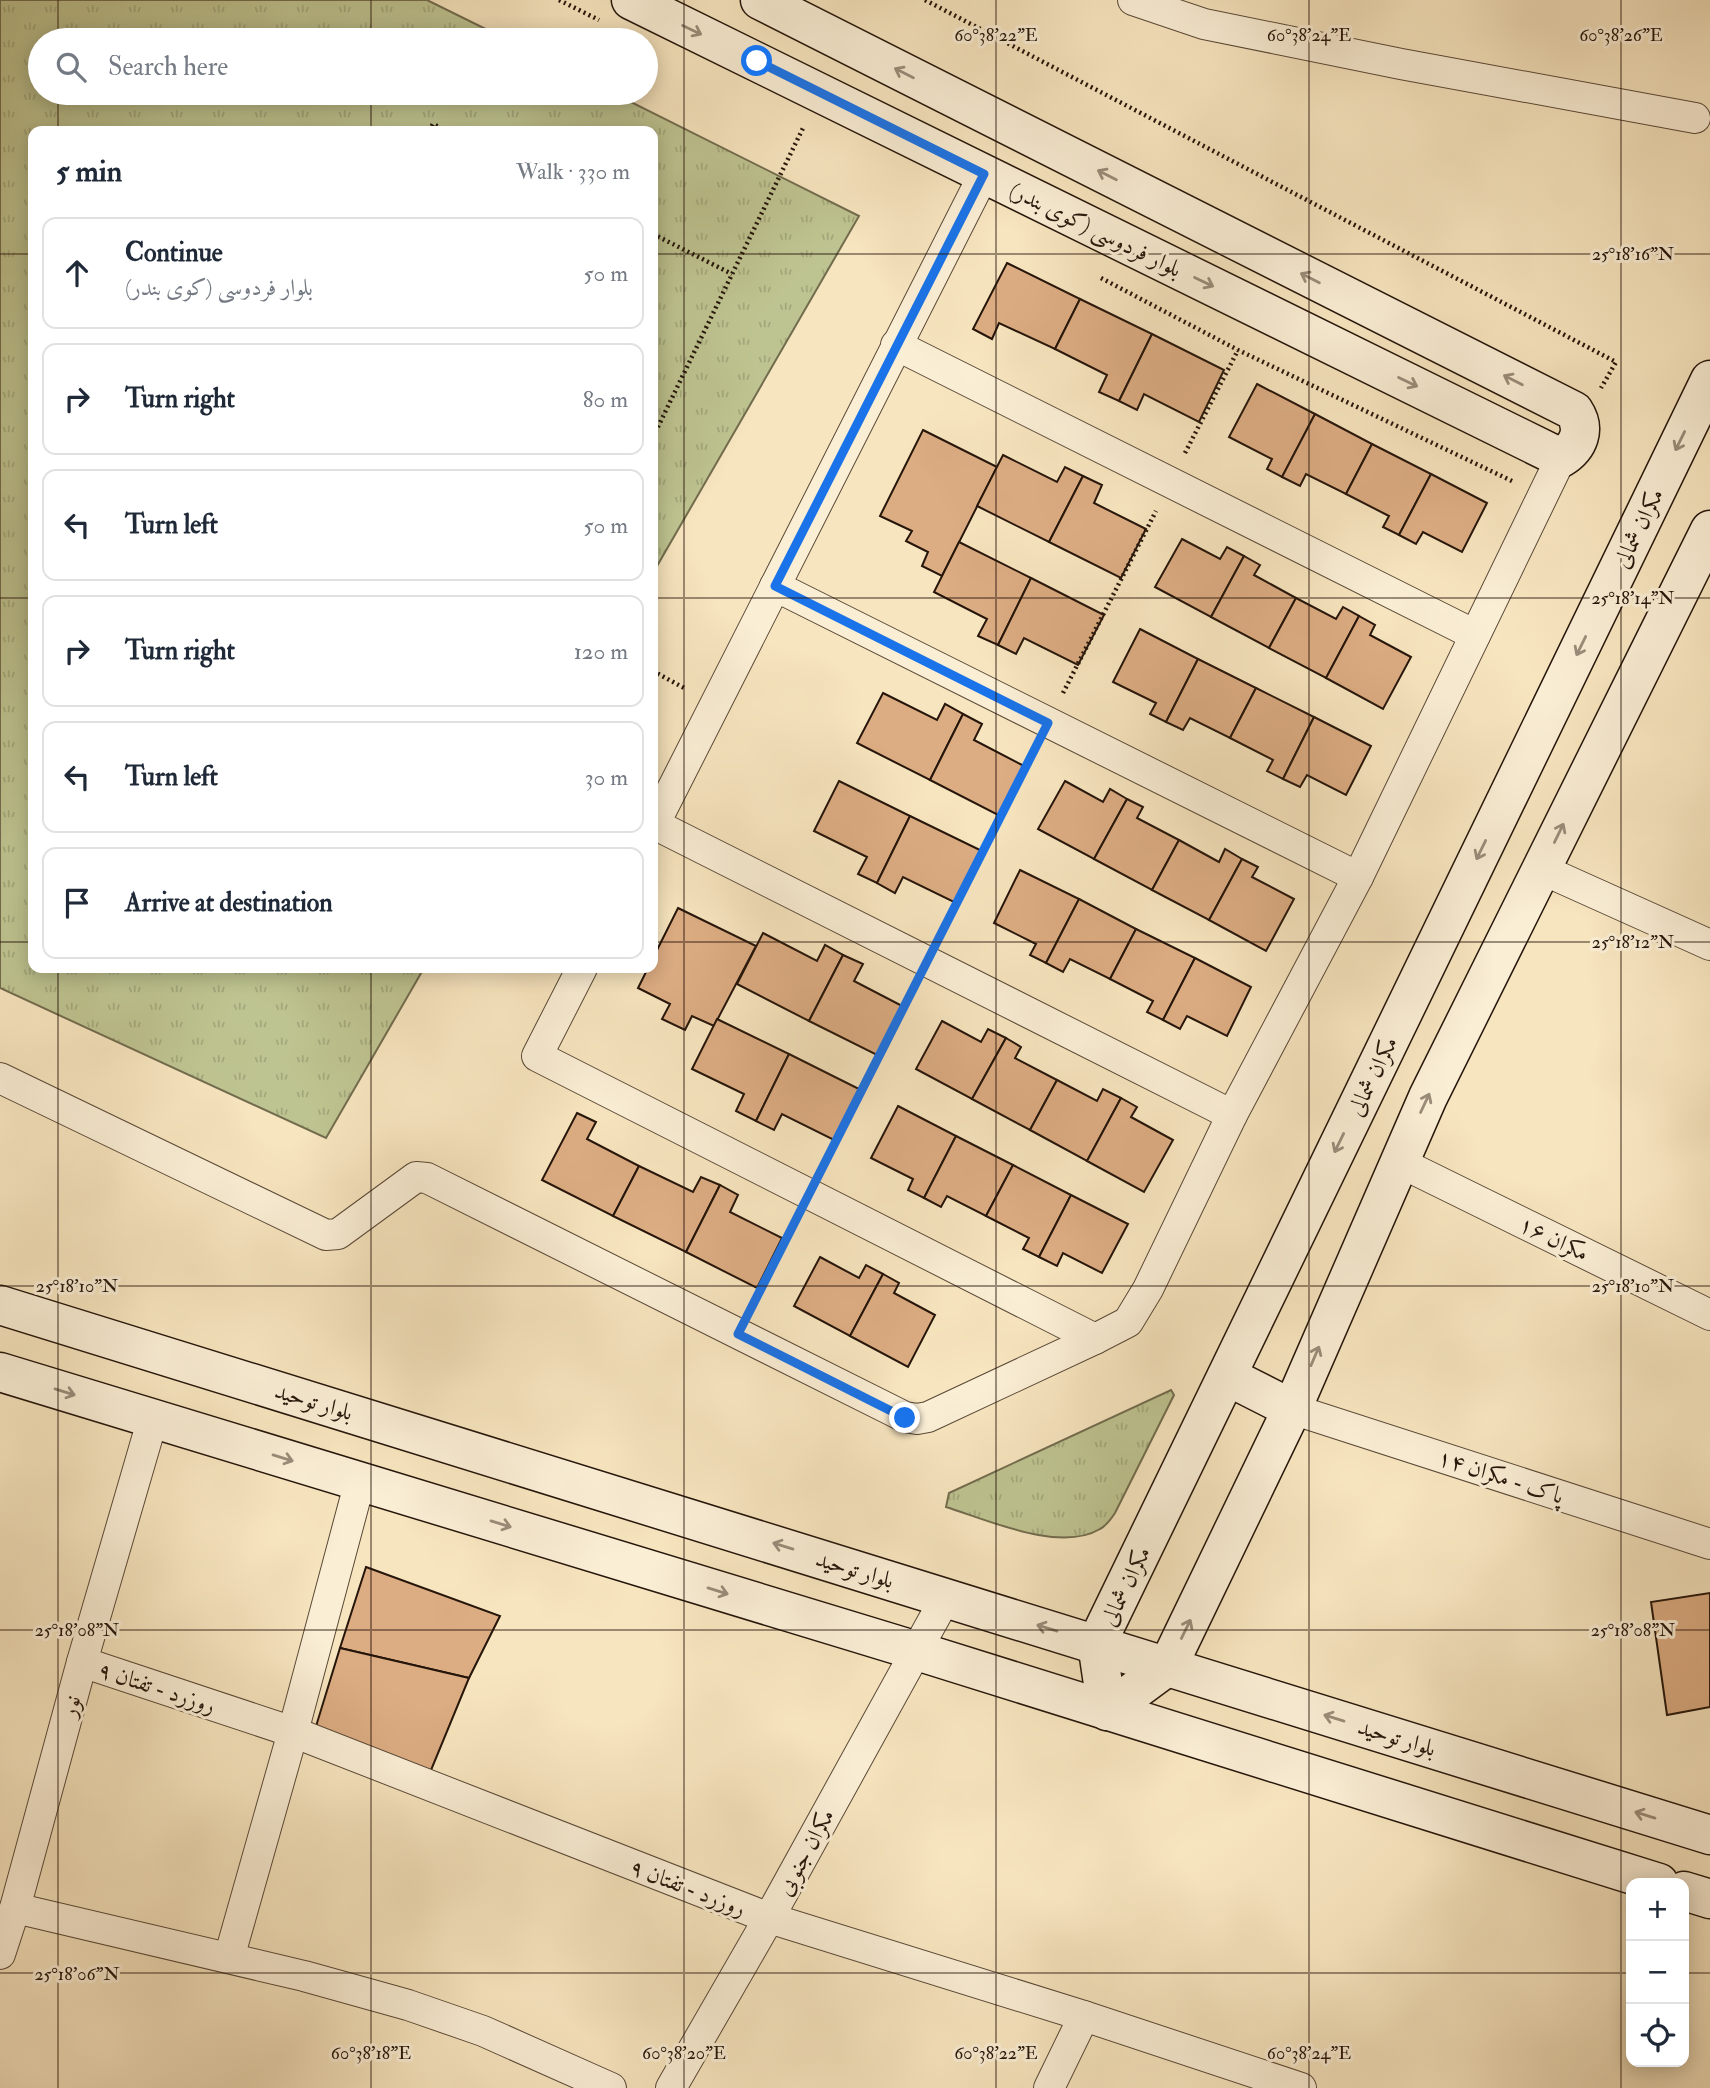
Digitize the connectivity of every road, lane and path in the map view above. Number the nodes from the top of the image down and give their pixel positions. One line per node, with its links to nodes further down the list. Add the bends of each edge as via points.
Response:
1 (631, 0): 5 (street, بلوار فردوسی (کوی بندر), one-way to 5)
2 (925, 0): 15 (path, via 1616,362)
3 (1133, 0): 6 (street, via 1203,24)
4 (776, 4): 5 (street); 15 (street, one-way to 4)
5 (757, 61): 8 (street, بلوار فردوسی (کوی بندر))
6 (1695, 118)
7 (805, 125): 10 (path)
8 (984, 174): 11 (street); 15 (street, بلوار فردوسی (کوی بندر), one-way to 15)
9 (658, 237): 10 (path)
10 (732, 274): 14 (path)
11 (896, 345): 16 (street); 18 (street)
12 (1238, 350): 16 (path)
13 (1710, 380): 37 (street, مکران شمالی, one-way to 37)
14 (658, 421)
15 (1572, 431): 19 (street)
16 (1170, 482): 19 (street); 20 (path)
17 (1709, 535): 23 (street, one-way to 17)
18 (775, 586): 20 (street); 21 (street)
19 (1475, 635): 24 (street)
20 (1048, 723): 24 (street); 26 (path)
21 (658, 818)
22 (658, 828): 26 (street)
23 (1541, 869): 25 (street); 30 (street, one-way to 23)
24 (1358, 877): 29 (street)
25 (1710, 945)
26 (927, 961): 29 (street); 31 (path)
27 (579, 973): 31 (street, via 537,1056)
28 (0, 1078): 34 (street, via 326,1235 338,1234 416,1177 427,1178)
29 (1232, 1115): 35 (street, via 1128,1322)
30 (1399, 1162): 33 (street, مکران ۱۶); 38 (street, one-way to 30)
31 (809, 1194): 34 (path); 35 (street)
32 (0, 1305): 42 (street, بلوار توحید, one-way to 32)
33 (1710, 1315)
34 (738, 1334): 35 (street, via 905,1418 917,1419)
35 (1095, 1339)
36 (0, 1372): 39 (street, one-way to 39)
37 (1227, 1376): 38 (street); 43 (street, مکران شمالی)
38 (1292, 1409): 41 (street, پاک - مکران ۱۴); 46 (street, one-way to 38)
39 (153, 1418): 40 (street, one-way to 40); 45 (street, نور)
40 (360, 1481): 44 (street, one-way to 44); 48 (street)
41 (1710, 1544)
42 (946, 1597): 43 (street, بلوار توحید, one-way to 42); 44 (street, مکران جنوبی)
43 (1097, 1643): 46 (street, بلوار توحید); 47 (street, مکران شمالی)
44 (917, 1651): 47 (street); 54 (street, مکران جنوبی)
45 (82, 1662): 48 (street, روزرد - تفتان ۹); 53 (street, نور)
46 (1168, 1666): 47 (street); 49 (street, بلوار توحید, one-way to 46)
47 (1107, 1711): 50 (street)
48 (293, 1732): 54 (street, روزرد - تفتان ۹); 56 (street)
49 (1710, 1835)
50 (1642, 1878)
51 (1689, 1893): 52 (street)
52 (1710, 1899)
53 (15, 1908): 55 (street, نور); 56 (street)
54 (769, 1918): 57 (street, روزرد - تفتان ۹); 59 (street, مکران جنوبی)
55 (0, 1954)
56 (229, 1958): 58 (street, via 458,2022)
57 (1084, 2016): 60 (street); 61 (street, روزرد - تفتان ۹)
58 (611, 2088)
59 (671, 2088)
60 (1049, 2088)
61 (1301, 2088)

